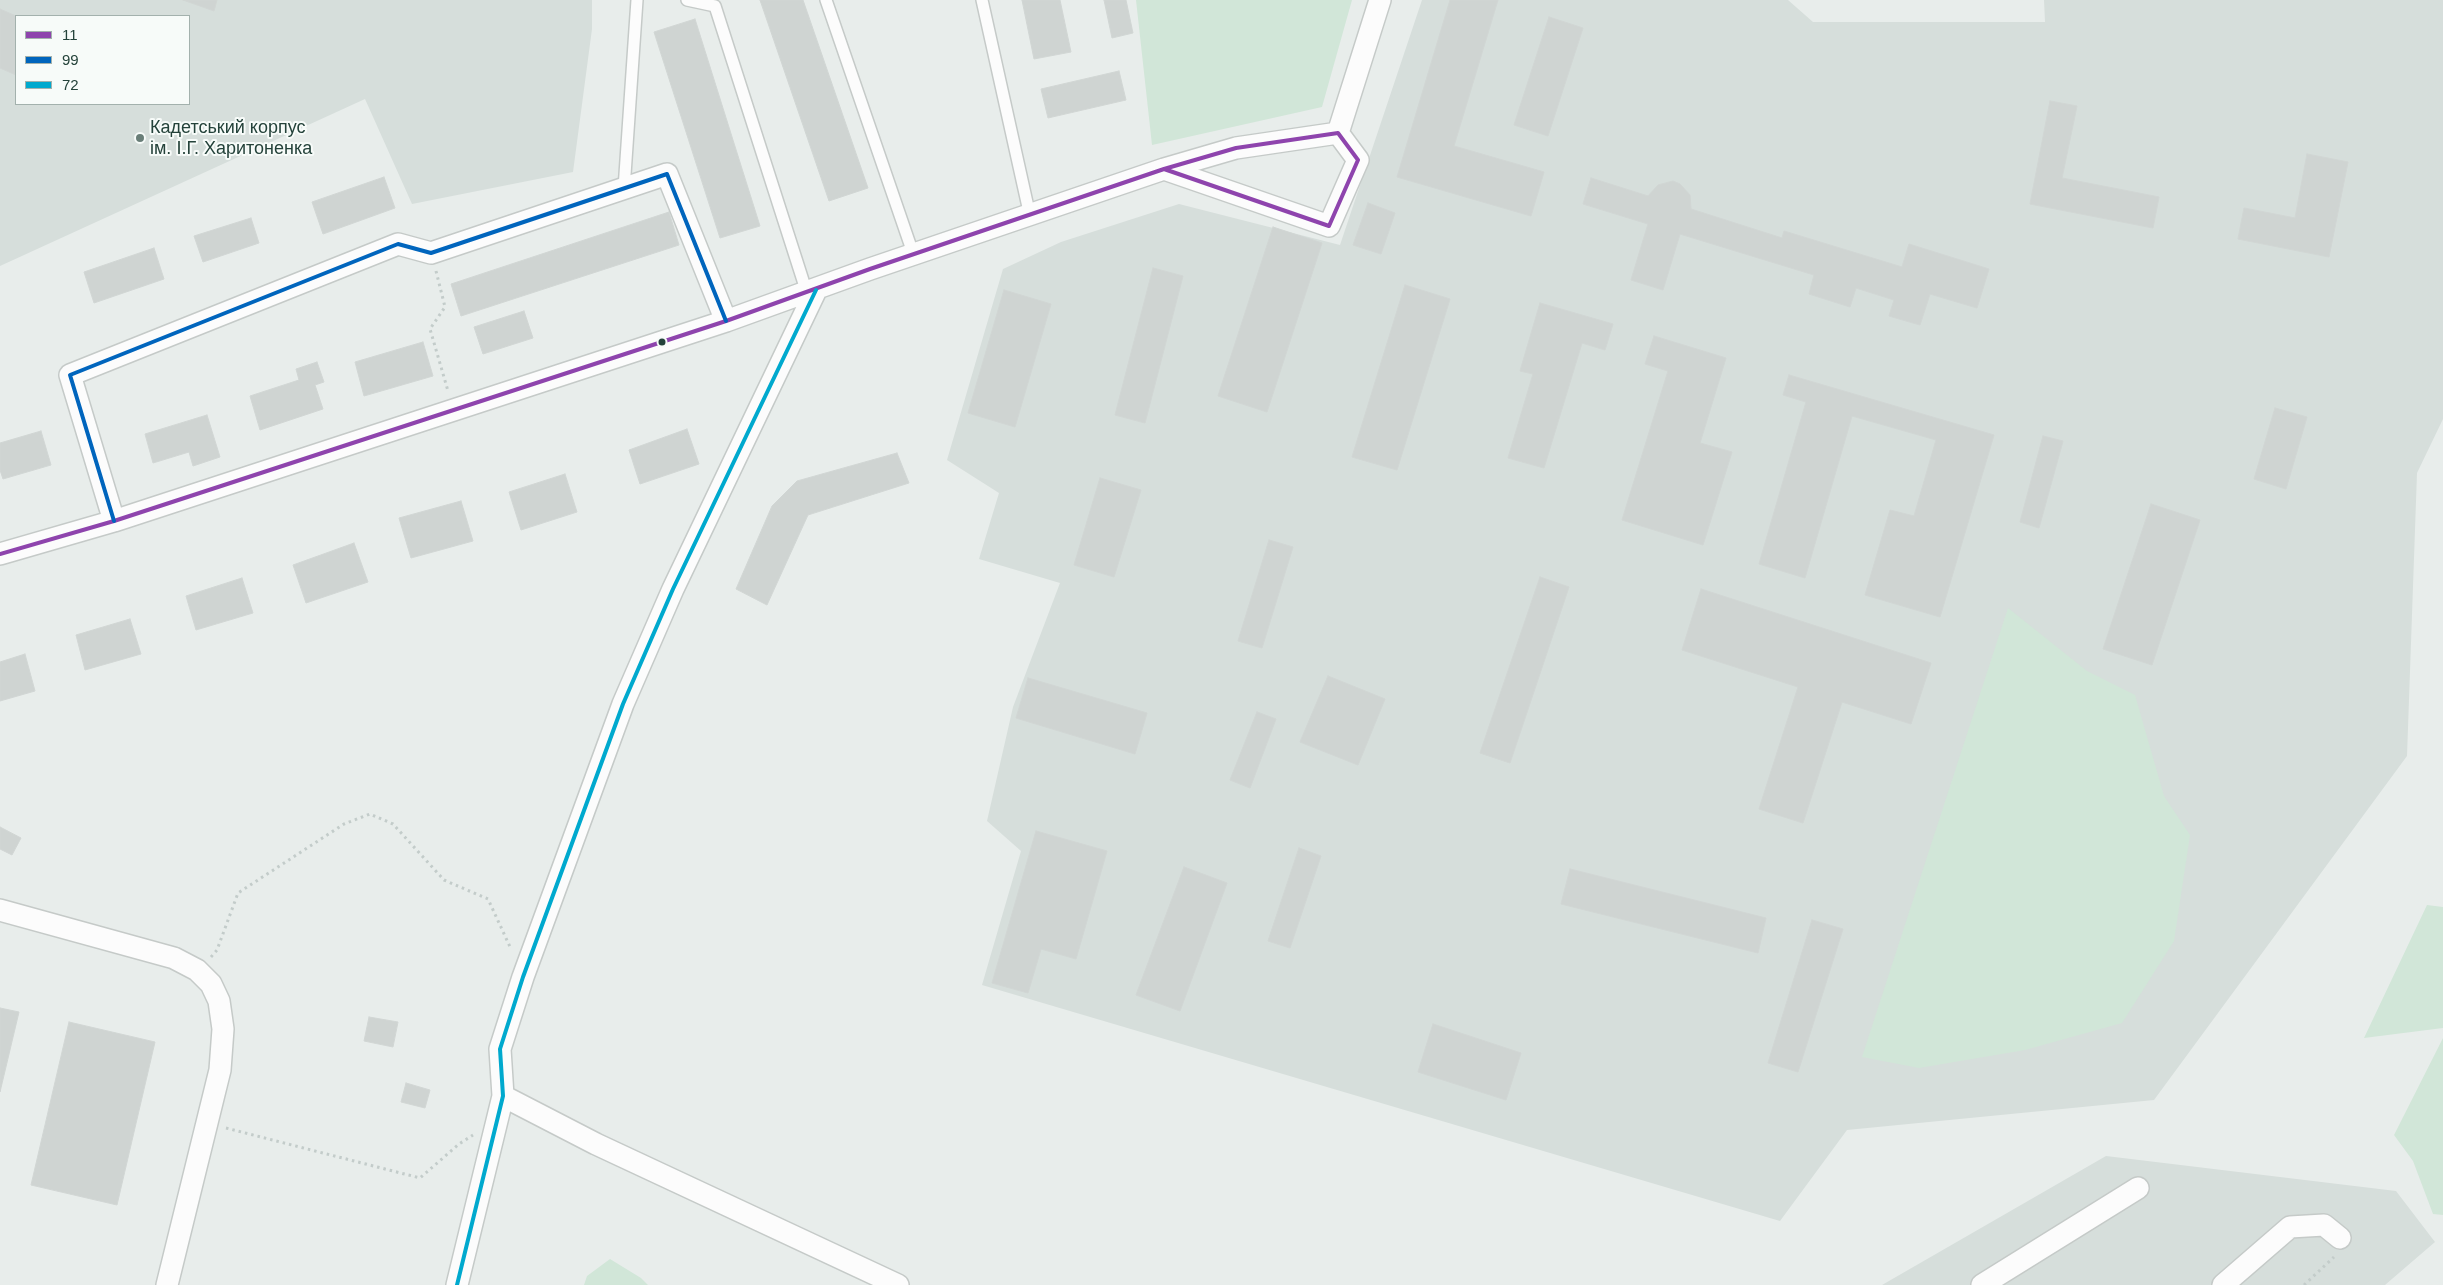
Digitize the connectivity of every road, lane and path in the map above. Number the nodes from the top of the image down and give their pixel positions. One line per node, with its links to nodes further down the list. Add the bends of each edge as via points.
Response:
1 (637, 0): 8 (lane)
2 (687, 0): 12 (lane, via 715,6)
3 (826, 0): 11 (lane)
4 (982, 0): 9 (lane)
5 (1380, 0): 6 (street)
6 (1338, 133): 7 (street, via 1236,148); 7 (street, via 1358,160 1329,226)
7 (1164, 169): 9 (street)
8 (624, 188): 10 (street); 13 (street, via 667,174)
9 (1030, 216): 11 (street)
10 (431, 253): 14 (path, via 445,307 430,329); 15 (street, via 398,244 70,375)
11 (914, 256): 12 (street)
12 (811, 292): 13 (street); 19 (street, via 623,704)
13 (726, 321): 14 (street)
14 (454, 410): 15 (street)
15 (114, 521): 16 (street)
16 (0, 554)
17 (0, 910): 18 (street, via 174,958)
18 (197, 970): 19 (path, via 217,950 238,893 344,824 370,814 393,824 444,880 488,899); 22 (street, via 211,984 219,1001 223,1029 220,1070)
19 (523, 977): 20 (street, via 500,1049)
20 (503, 1096): 21 (street); 27 (street, via 596,1144)
21 (495, 1122): 22 (path, via 459,1144 420,1178); 26 (street)
22 (207, 1124): 25 (street)
23 (2138, 1188): 28 (street)
24 (2340, 1238): 29 (street, via 2324,1225 2290,1227); 30 (path, via 2336,1255)
25 (167, 1285)
26 (457, 1285)
27 (898, 1285)
28 (1982, 1285)
29 (2223, 1285)
30 (2304, 1285)

